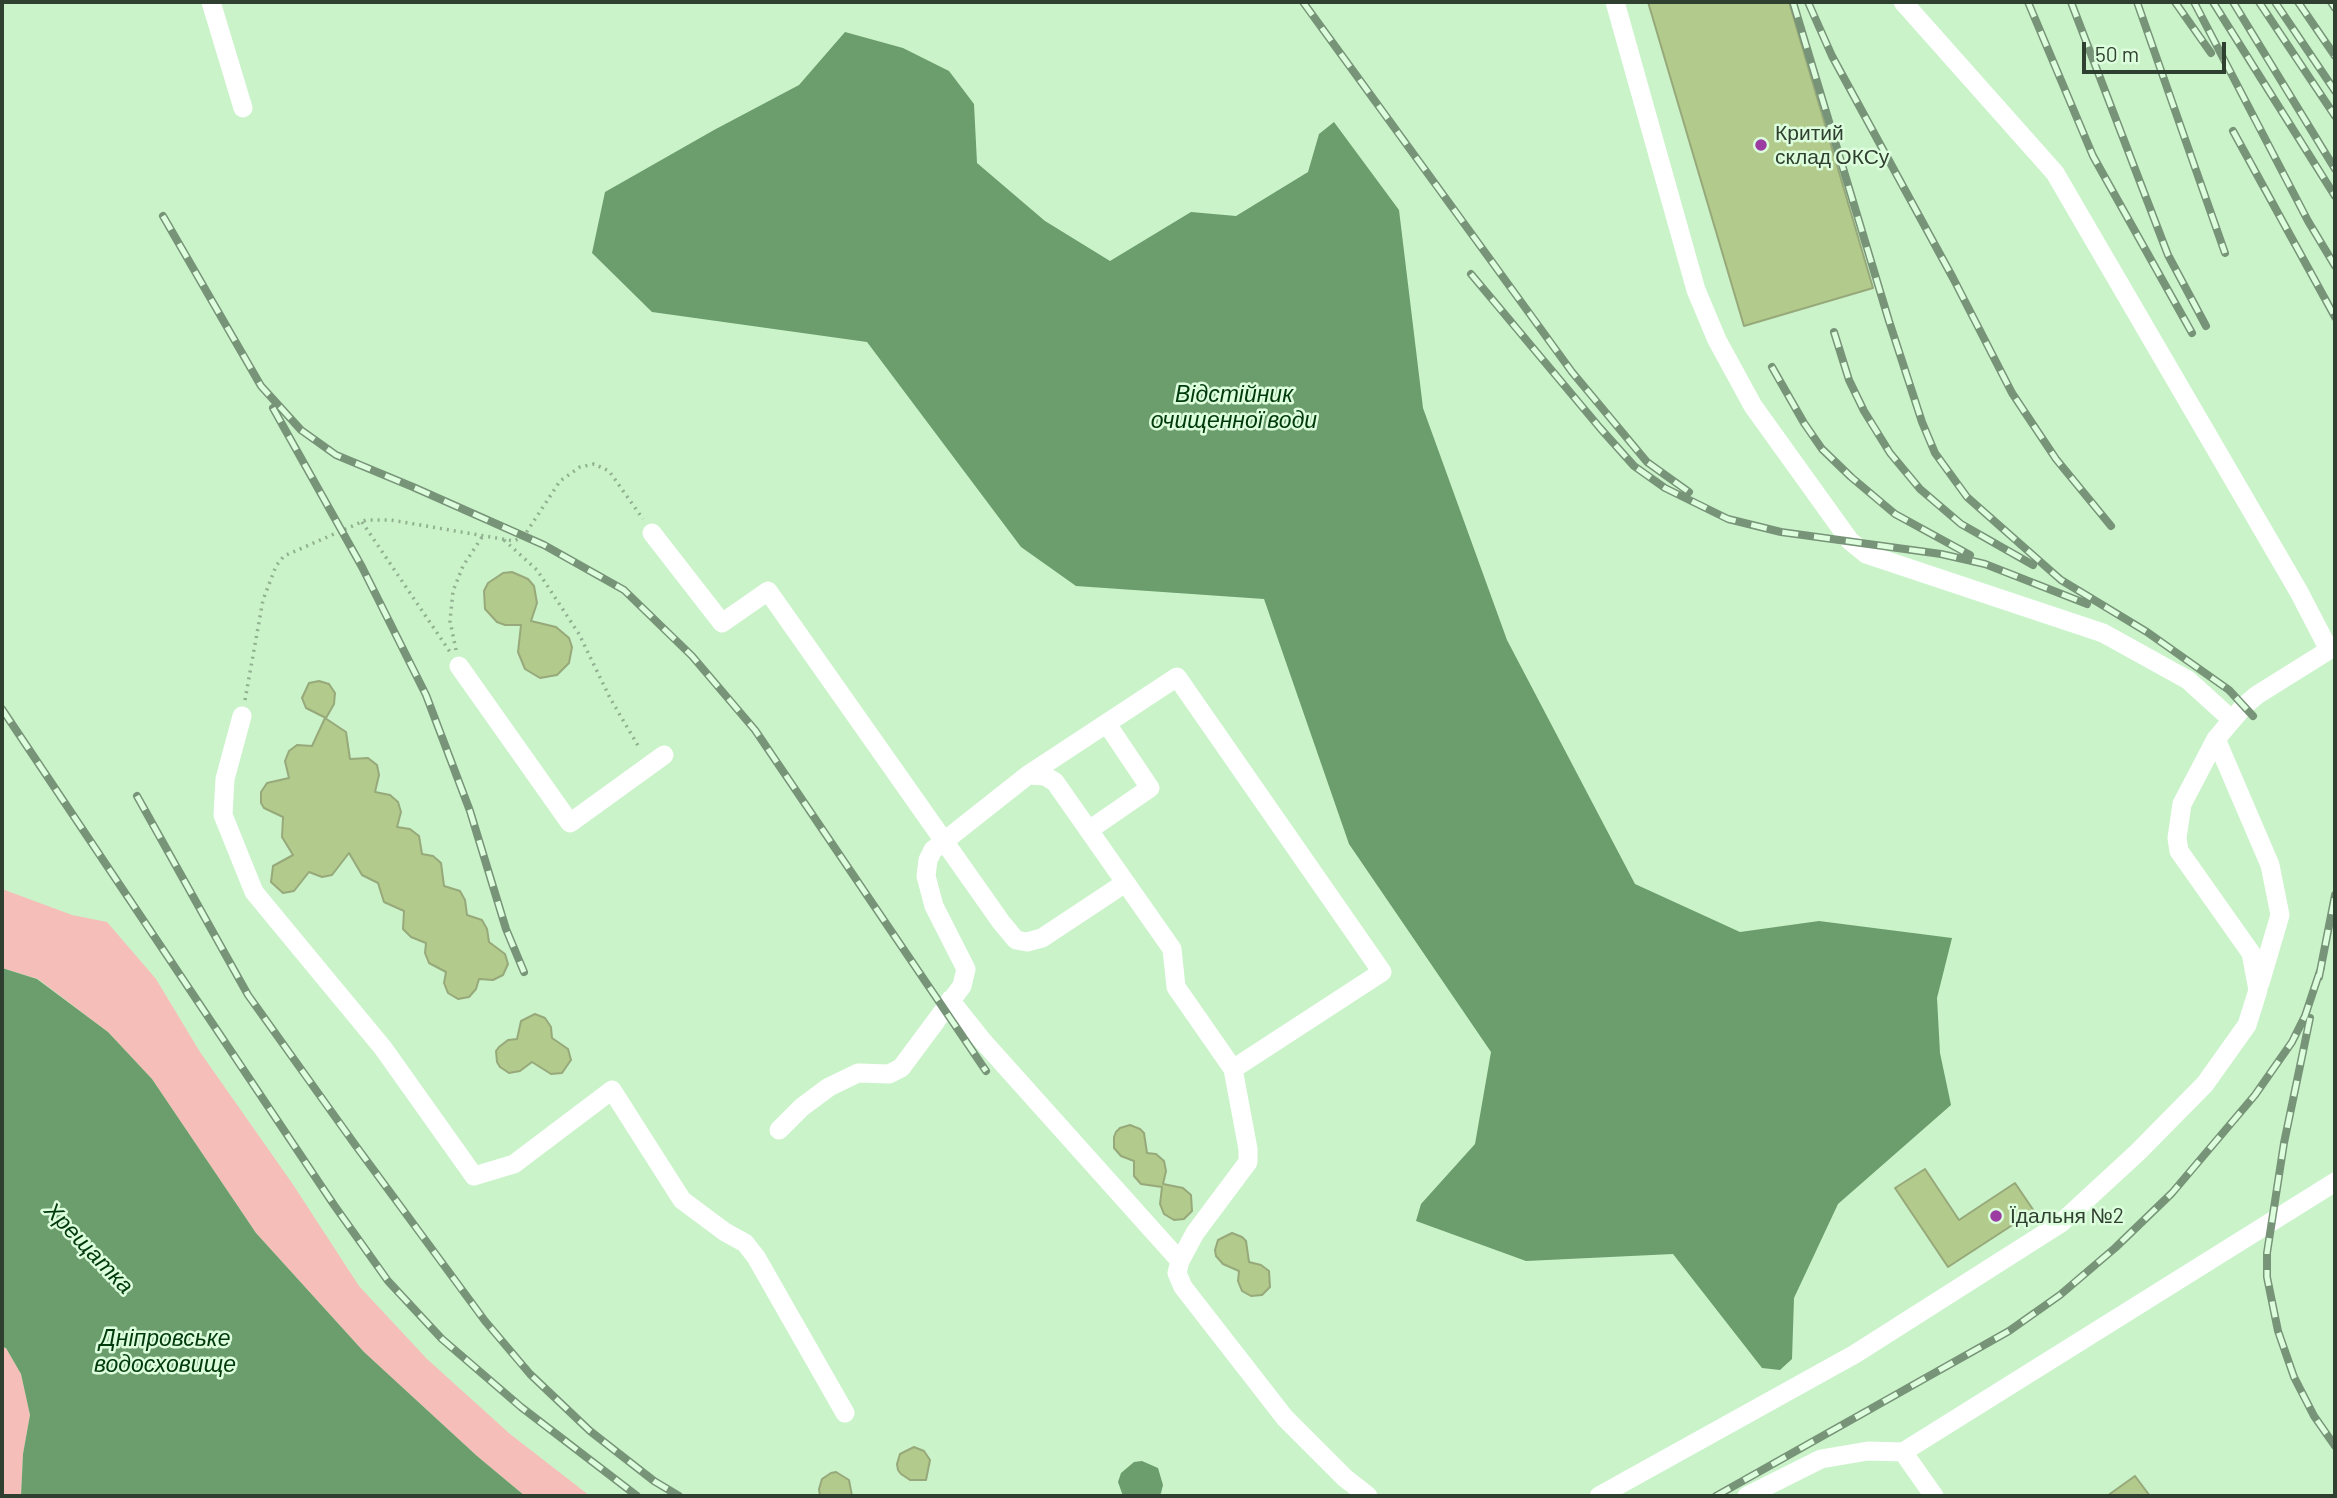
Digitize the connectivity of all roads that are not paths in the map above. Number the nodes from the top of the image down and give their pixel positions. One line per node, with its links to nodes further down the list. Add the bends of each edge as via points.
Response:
1 (211, 2): 4 (lane)
2 (1615, 2): 9 (lane, via 1696,290 1717,340 1754,406 1850,541 1866,554 2104,633 2188,680)
3 (1903, 2): 6 (lane, via 2055,173)
4 (243, 108)
5 (652, 533): 15 (lane, via 722,623 768,591)
6 (2332, 649): 9 (lane, via 2258,695)
7 (459, 666): 12 (lane, via 570,823)
8 (242, 716): 23 (lane, via 225,779 223,815 254,892 383,1048 474,1176 514,1164 612,1090 682,1200 745,1243 756,1257)
9 (2232, 720): 11 (lane)
10 (1107, 723): 13 (lane); 14 (lane, via 1150,788); 19 (lane, via 1177,677 1381,972)
11 (2216, 739): 17 (lane, via 2270,865 2280,915); 17 (lane, via 2182,804 2179,851 2251,954)
12 (657, 760)
13 (1028, 775): 14 (lane, via 1055,782); 15 (lane)
14 (1089, 830): 16 (lane)
15 (944, 842): 16 (lane, via 1016,940 1042,938); 18 (lane, via 933,850 926,876 934,906 966,969 962,986)
16 (1125, 883): 19 (lane, via 1172,949 1176,987)
17 (2258, 990): 26 (lane, via 2247,1025 2205,1084 2061,1223 1855,1354)
18 (950, 1000): 20 (lane, via 901,1068 889,1074 858,1073 829,1087); 22 (lane)
19 (1233, 1069): 22 (lane, via 1248,1162)
20 (779, 1130)
21 (2335, 1182): 24 (lane)
22 (1180, 1261): 25 (lane, via 1177,1273 1183,1287 1285,1418)
23 (845, 1413)
24 (1903, 1452): 27 (lane, via 1868,1451 1821,1458); 28 (lane)
25 (1368, 1496)
26 (1599, 1496)
27 (1747, 1496)
28 (1934, 1496)

